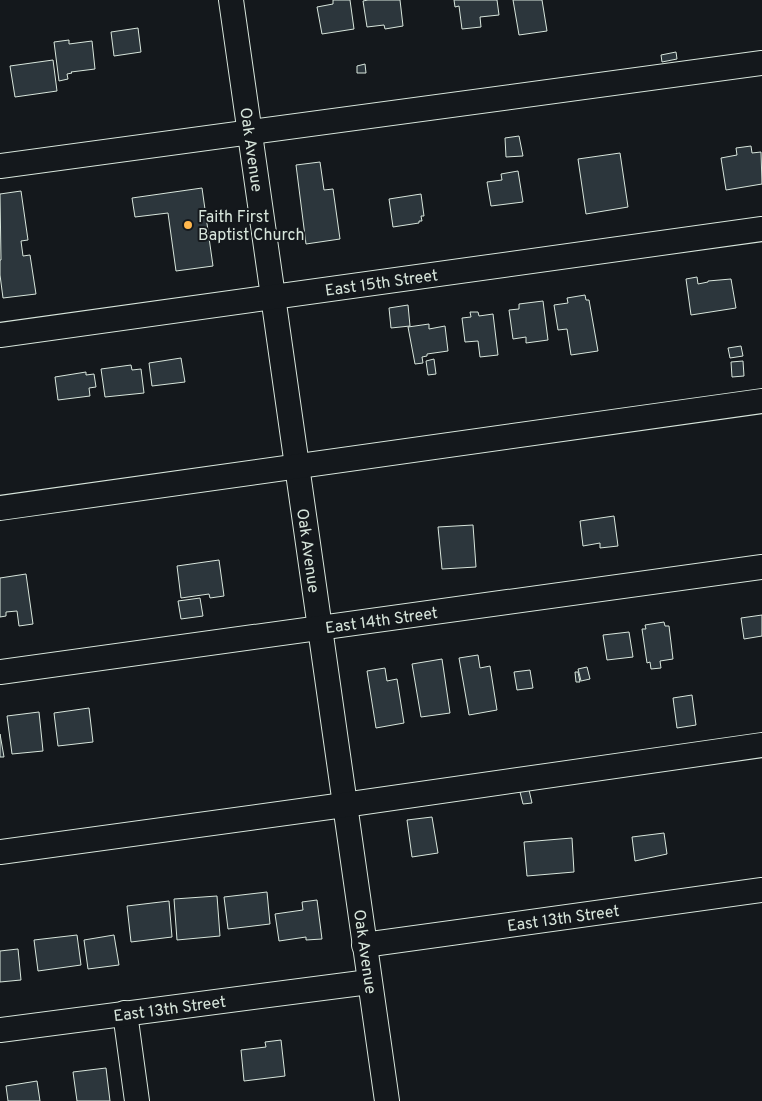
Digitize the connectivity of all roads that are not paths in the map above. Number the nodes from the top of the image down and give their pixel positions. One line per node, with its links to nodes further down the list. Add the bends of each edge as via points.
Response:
1 (232, 0): 3 (street, Oak Avenue)
2 (762, 63): 3 (street)
3 (250, 131): 4 (street); 6 (street, Oak Avenue)
4 (0, 166)
5 (762, 229): 6 (street, East 15th Street)
6 (273, 298): 7 (street, East 15th Street); 9 (street, Oak Avenue)
7 (0, 335)
8 (762, 401): 9 (street)
9 (297, 466): 10 (street); 12 (street, Oak Avenue)
10 (0, 508)
11 (762, 566): 12 (street, East 14th Street)
12 (319, 627): 13 (street, East 14th Street); 15 (street, Oak Avenue)
13 (0, 672)
14 (762, 745): 15 (street)
15 (344, 805): 16 (street); 18 (street, Oak Avenue)
16 (0, 852)
17 (762, 890): 18 (street, East 13th Street)
18 (364, 945): 19 (street, Oak Avenue)
19 (369, 982): 20 (street, East 13th Street); 23 (street, Oak Avenue)
20 (125, 1013): 21 (street, East 13th Street); 22 (street)
21 (0, 1030)
22 (137, 1101)
23 (387, 1101)

